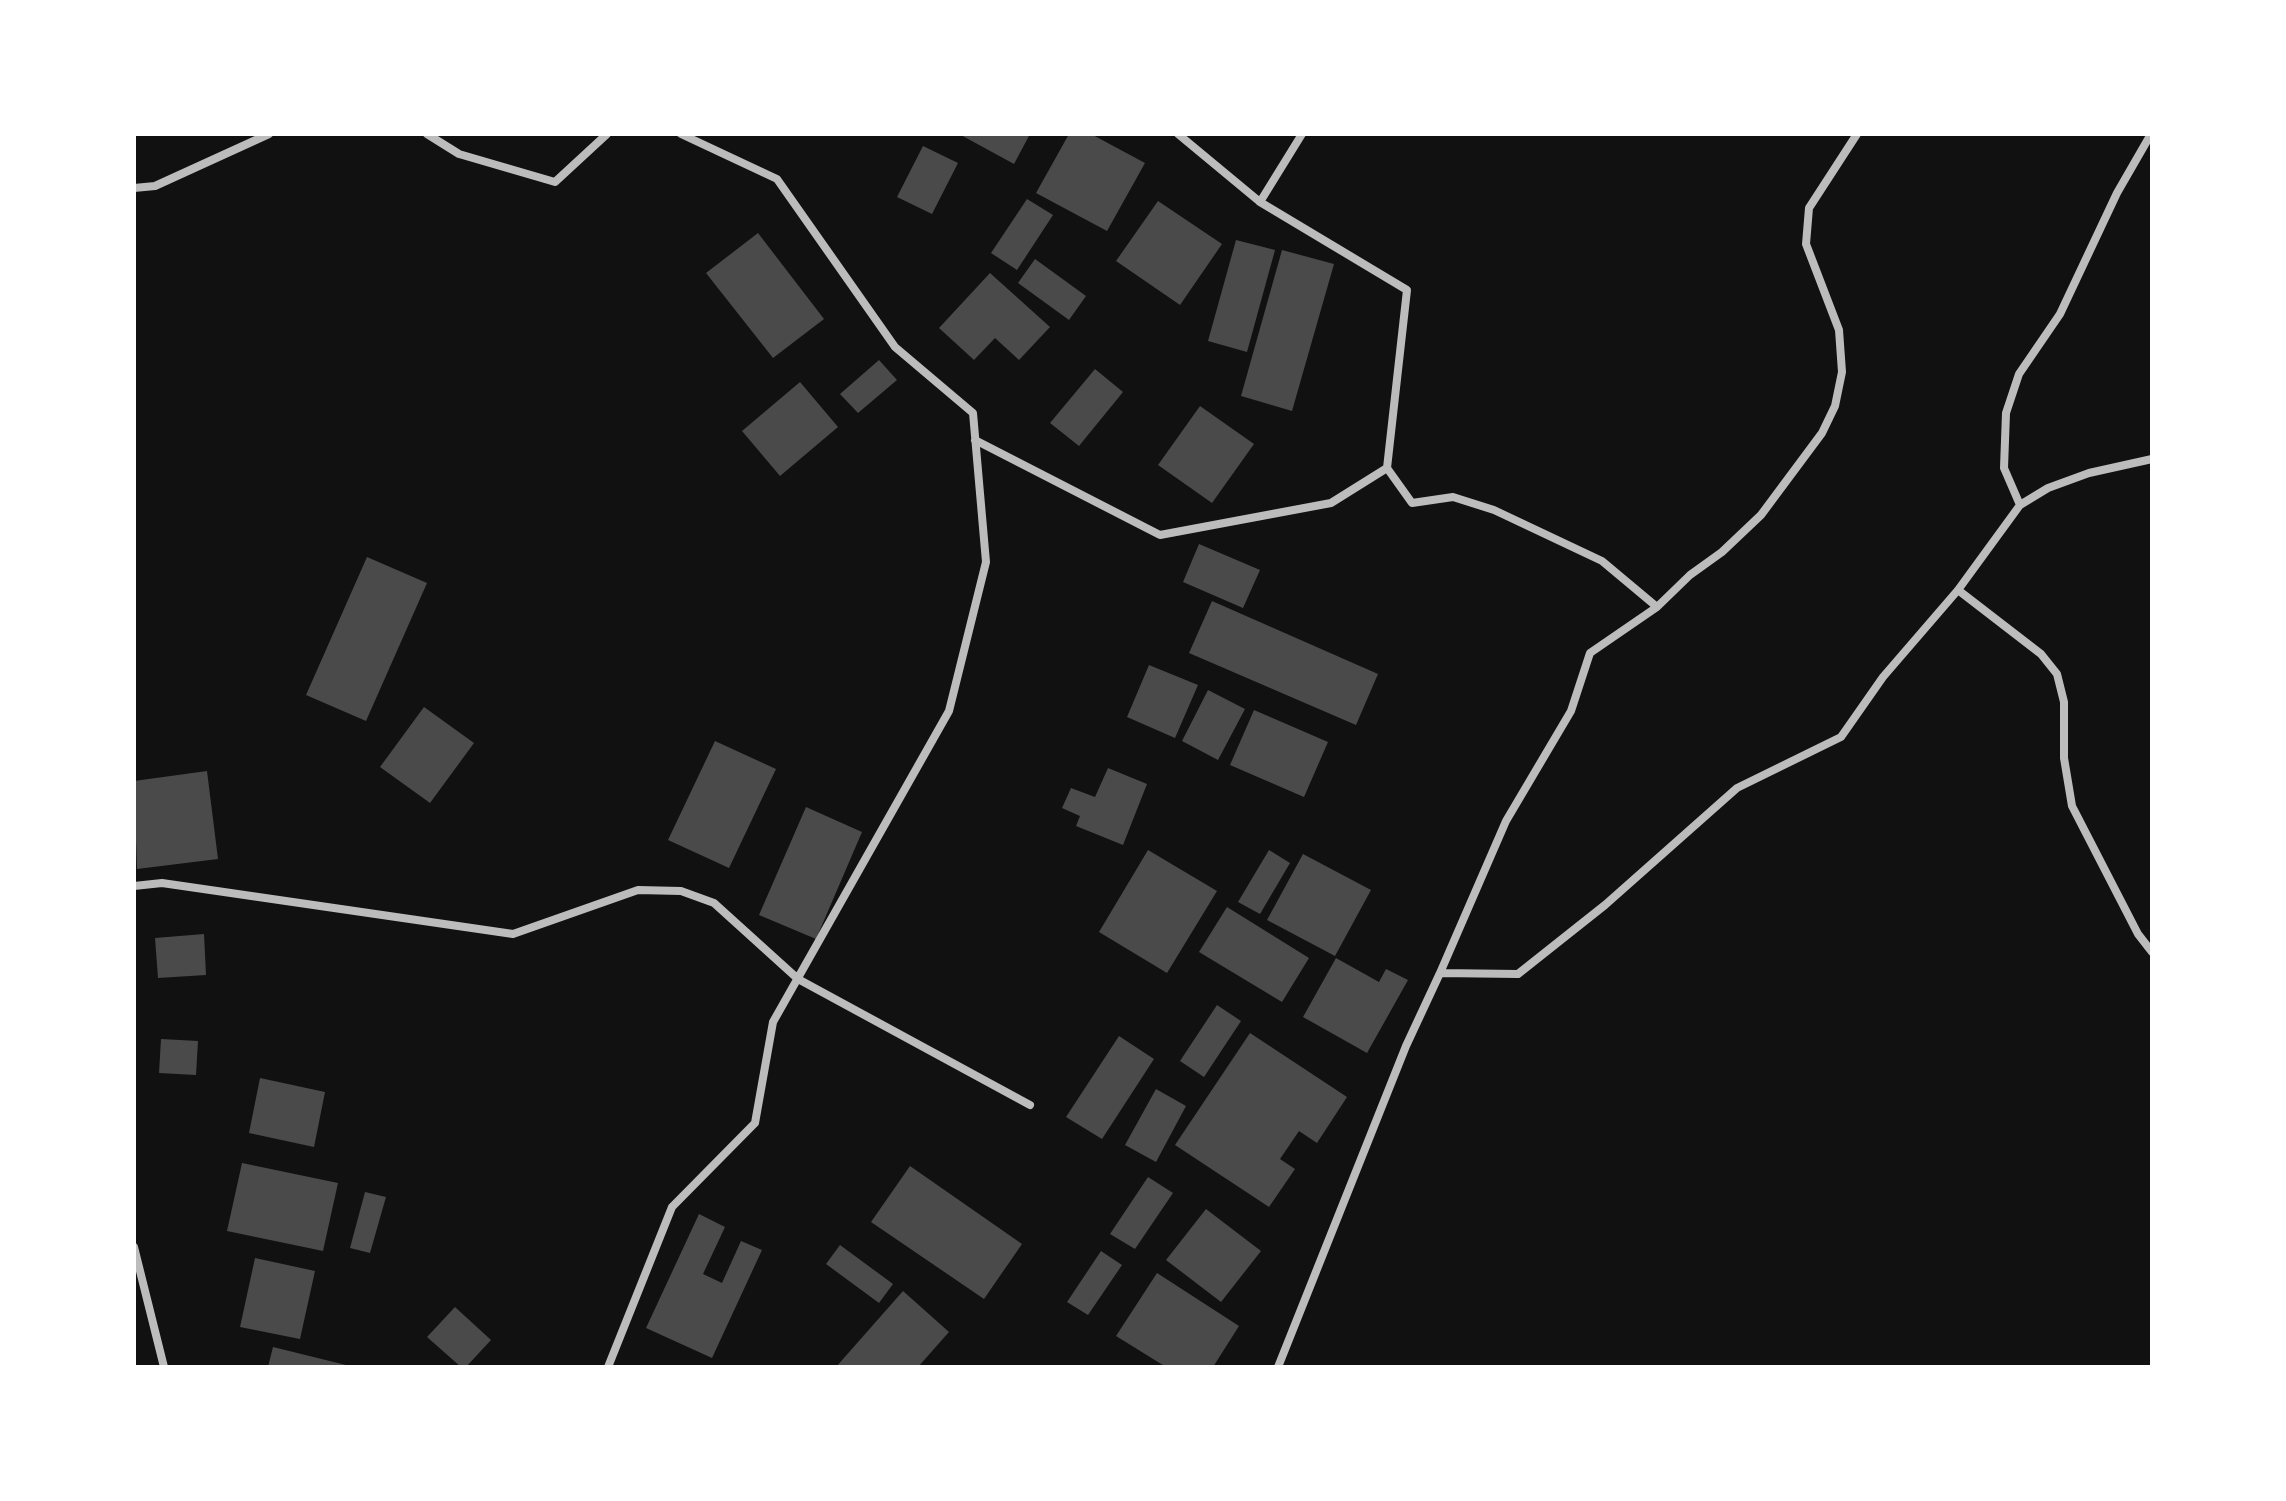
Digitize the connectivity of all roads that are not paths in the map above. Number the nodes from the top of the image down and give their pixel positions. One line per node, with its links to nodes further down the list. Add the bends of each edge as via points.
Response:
1 (269, 134): 9 (street, via 155,186)
2 (427, 134): 3 (street, via 459,154 555,182)
3 (607, 134)
4 (681, 134): 11 (street, via 777,179 895,347 973,413)
5 (1178, 134): 10 (street)
6 (1302, 134): 10 (street)
7 (1857, 134): 16 (street, via 1809,208 1806,244 1839,330 1842,372 1835,406 1822,433 1761,515)
8 (2151, 134): 14 (street, via 2060,314 2019,374 2006,413 2004,468)
9 (134, 188)
10 (1260, 202): 13 (street, via 1407,290)
11 (975, 440): 13 (street, via 1160,535 1331,503); 20 (street, via 986,562 949,711)
12 (2152, 459): 14 (street, via 2089,473)
13 (1387, 468): 16 (street, via 1412,503 1453,497 1494,510 1602,561)
14 (2020, 505): 15 (street)
15 (1958, 590): 18 (street, via 2041,654 2057,674 2072,806); 19 (street, via 1883,677 1841,737 1737,788 1518,974)
16 (1657, 607): 19 (street, via 1590,653 1571,711 1506,821)
17 (134, 886): 20 (street, via 162,883 513,934 638,890 681,891 714,903)
18 (2152, 952)
19 (1440, 973): 25 (street, via 1393,1075)
20 (798, 979): 21 (street); 24 (street, via 773,1022 755,1123 672,1207)
21 (1030, 1105)
22 (134, 1247): 23 (street)
23 (164, 1367)
24 (608, 1367)
25 (1278, 1367)

